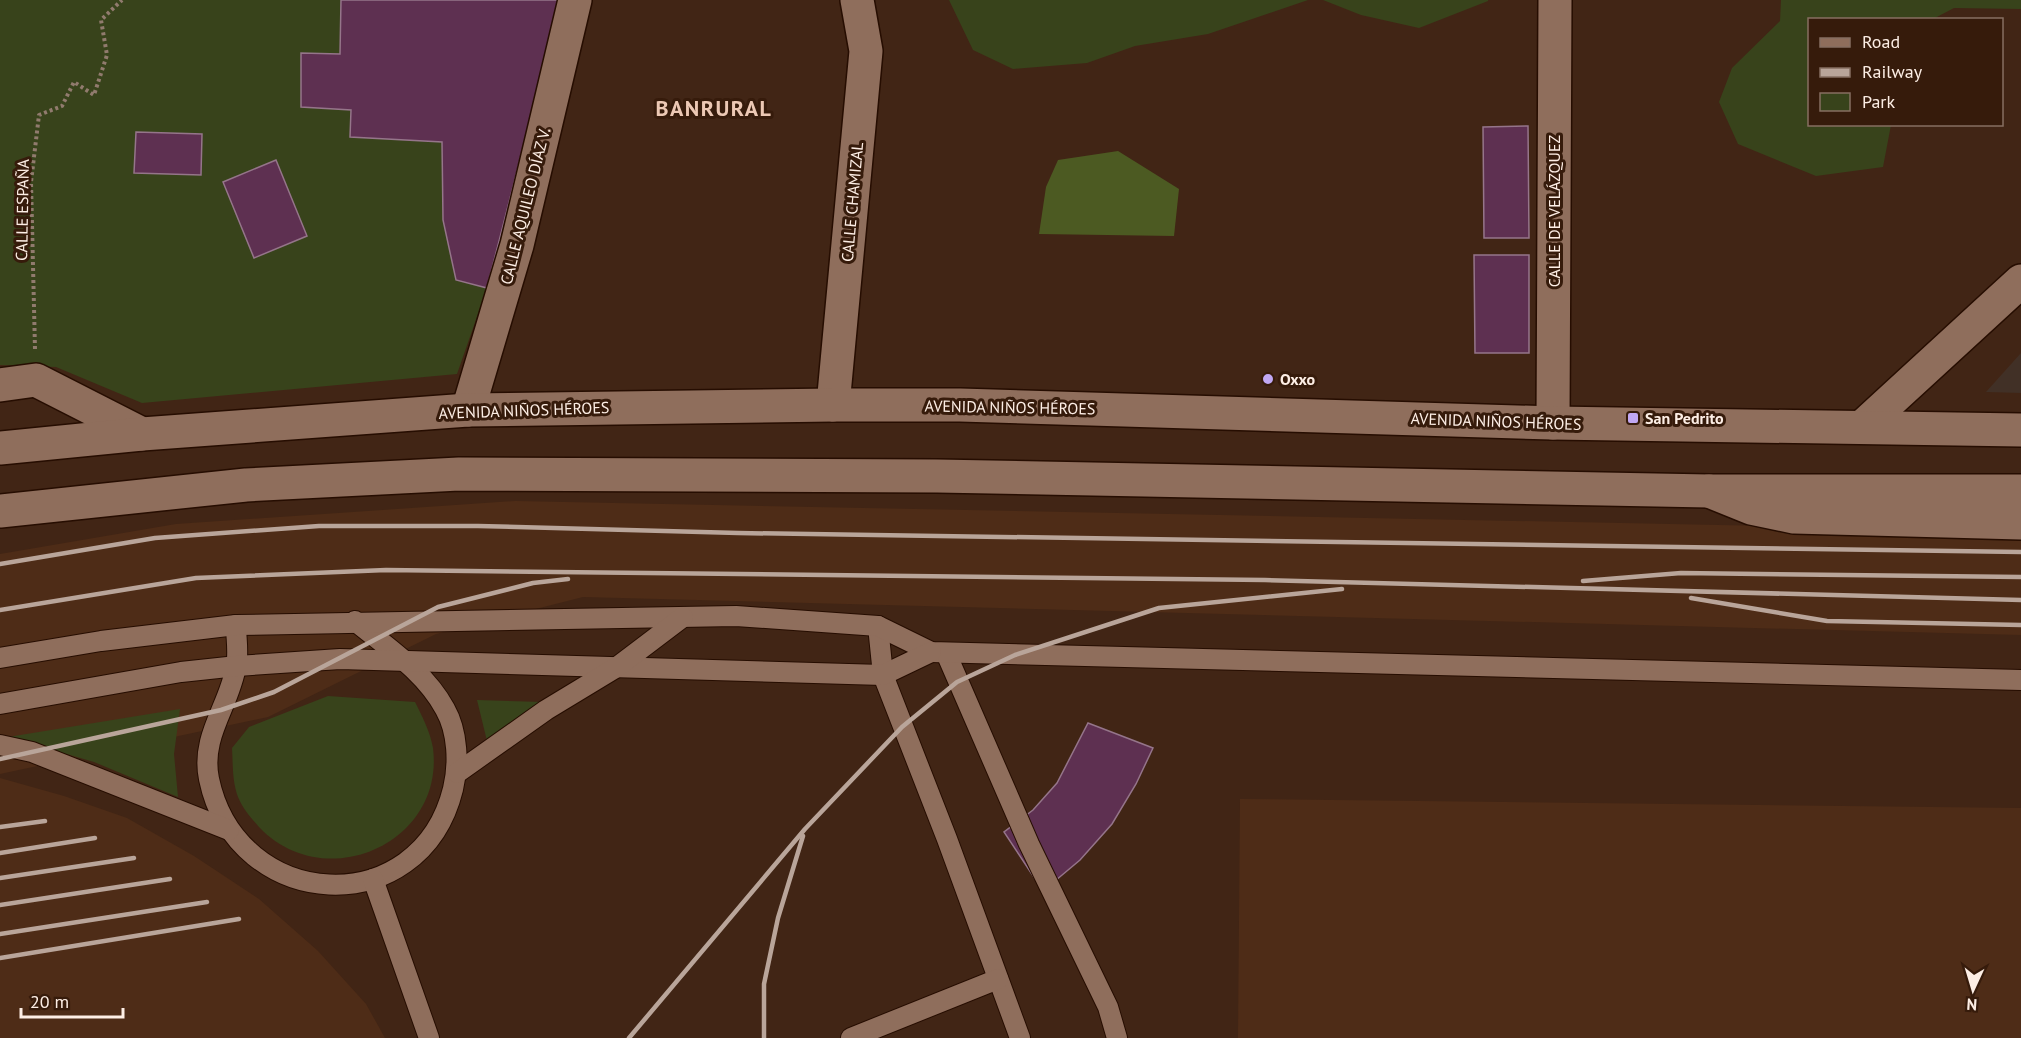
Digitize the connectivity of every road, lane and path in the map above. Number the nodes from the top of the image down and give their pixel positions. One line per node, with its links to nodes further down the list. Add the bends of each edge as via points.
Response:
1 (122, 0): 6 (path, CALLE ESPAÑA, via 101,20 107,55 94,95 74,82 62,106 39,115 31,182)
2 (575, 0): 9 (main road, CALLE AQUILEO DÍAZ V., via 517,245)
3 (857, 0): 8 (main road, CALLE CHAMIZAL, via 866,51)
4 (1555, 0): 10 (main road, CALLE DE VELÁZQUEZ)
5 (2021, 281): 11 (main road)
6 (36, 380): 7 (main road); 13 (main road)
7 (0, 385)
8 (833, 405): 9 (main road, AVENIDA NIÑOS HÉROES); 10 (main road, AVENIDA NIÑOS HÉROES, via 972,405)
9 (468, 410): 13 (main road, AVENIDA NIÑOS HÉROES)
10 (1553, 423): 11 (main road, AVENIDA NIÑOS HÉROES)
11 (1862, 427): 12 (main road, AVENIDA NIÑOS HÉROES)
12 (2021, 430)
13 (142, 434): 14 (main road, AVENIDA NIÑOS HÉROES)
14 (0, 448)
15 (2021, 490): 16 (main road)
16 (1709, 491): 17 (main road, via 960,477 459,474 246,485); 18 (main road, via 1751,508 1794,517)
17 (0, 511)
18 (2021, 523)
19 (683, 617): 20 (lane); 22 (lane, via 736,616); 27 (lane)
20 (355, 621): 21 (lane); 25 (lane)
21 (236, 625): 24 (lane); 26 (lane)
22 (878, 626): 23 (lane); 28 (lane)
23 (938, 652): 28 (lane); 29 (lane); 39 (lane, via 1108,1006)
24 (0, 658)
25 (405, 663): 26 (lane, via 340,659); 27 (lane); 32 (lane, via 425,679 446,711 454,737)
26 (237, 666): 30 (lane); 33 (lane, via 212,731 208,754 208,776 216,807)
27 (617, 667): 28 (lane); 32 (lane, via 546,710)
28 (883, 675): 35 (lane)
29 (2021, 680)
30 (0, 704)
31 (0, 745): 33 (lane, via 32,752)
32 (457, 773): 34 (lane, via 448,807 432,835 409,859)
33 (229, 830): 34 (lane, via 247,852 291,878 338,885)
34 (373, 879): 36 (lane)
35 (998, 979): 37 (lane); 38 (lane)
36 (429, 1038)
37 (851, 1038)
38 (1020, 1038)
39 (1117, 1038)

